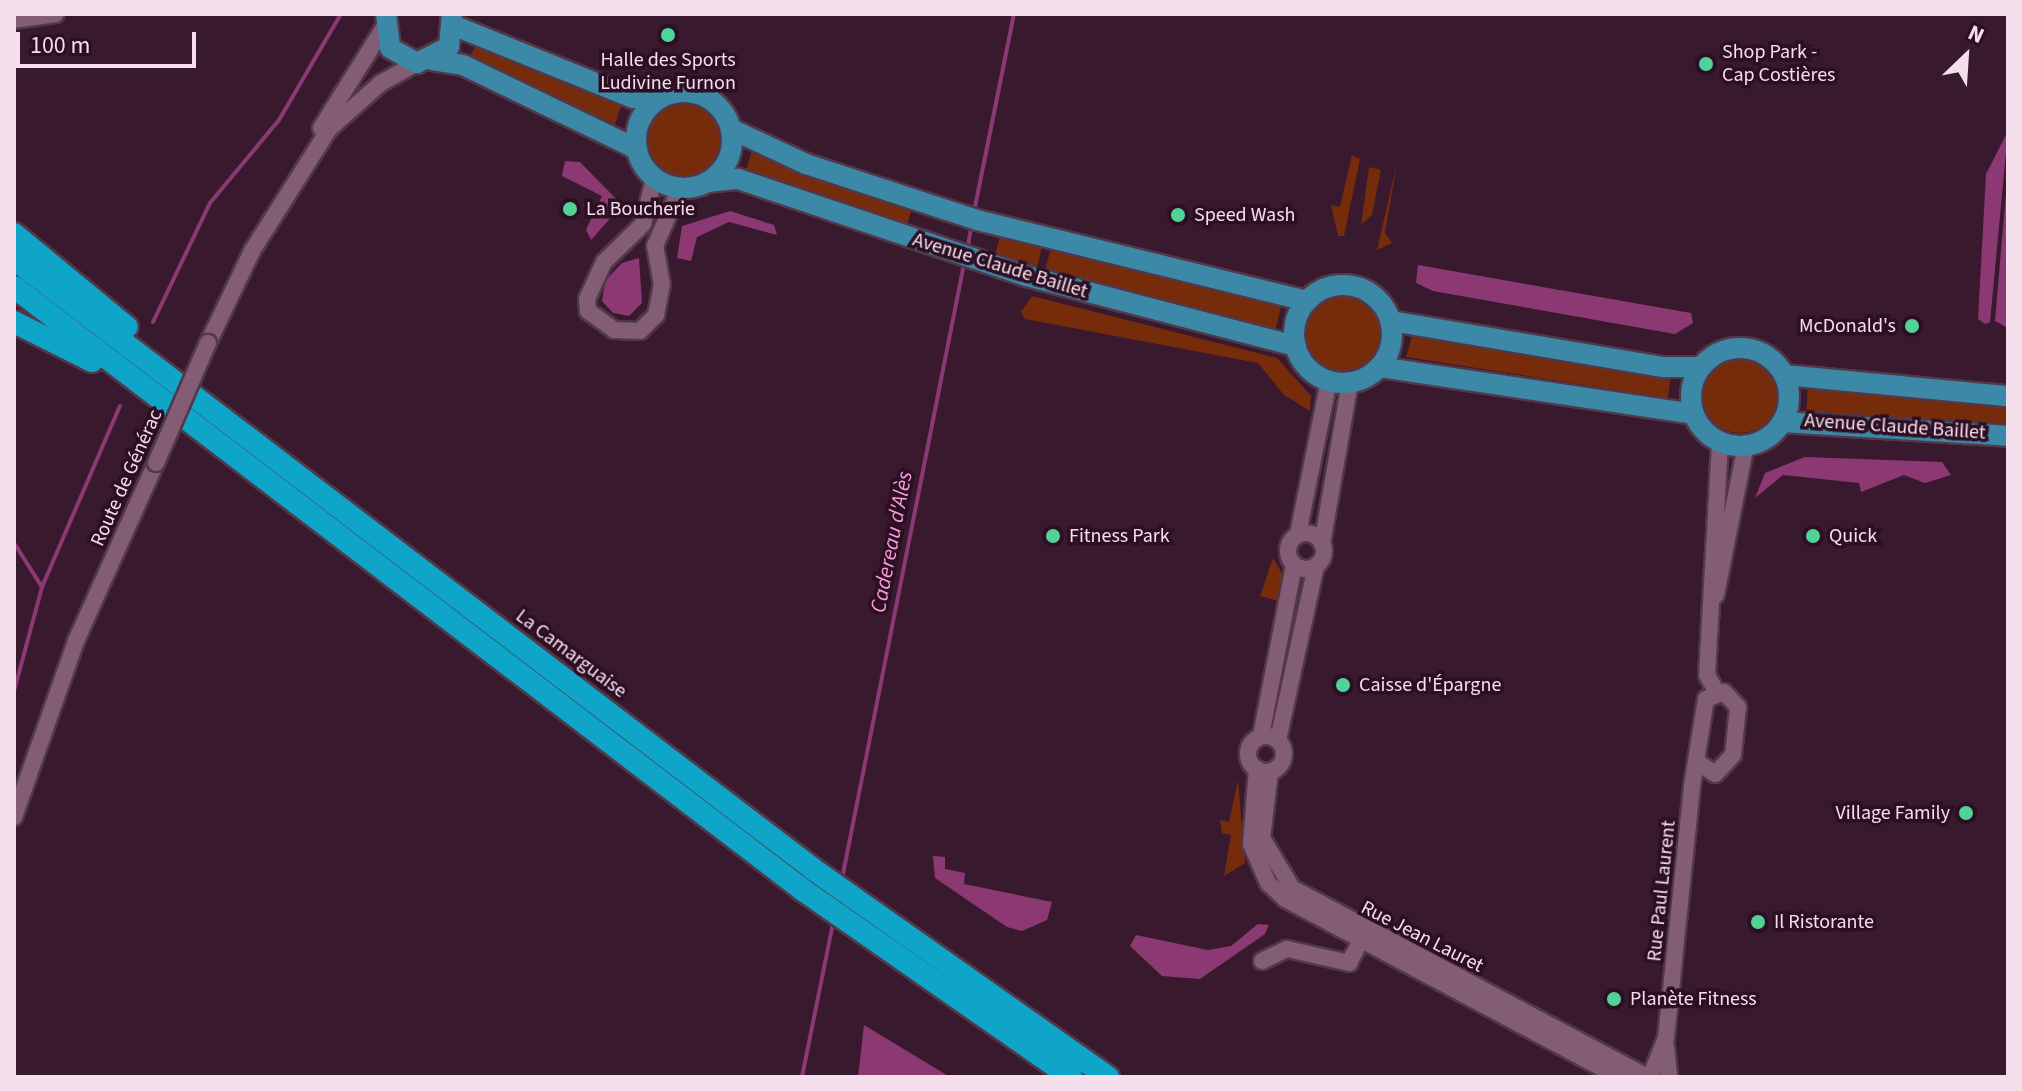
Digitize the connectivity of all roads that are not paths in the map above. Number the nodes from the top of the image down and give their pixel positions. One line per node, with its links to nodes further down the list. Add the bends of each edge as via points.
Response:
1 (56, 14): 2 (street)
2 (14, 20)
3 (453, 20): 5 (main road, via 449,47); 6 (main road, via 633,98)
4 (384, 21): 5 (main road, via 397,56); 9 (street, Route de Générac)
5 (424, 62): 8 (main road, via 463,65); 9 (street, Route de Générac, via 362,98)
6 (665, 95): 7 (main road, via 703,95); 8 (main road, via 643,114)
7 (731, 129): 11 (main road, via 730,156); 16 (main road, Avenue Claude Baillet, via 806,164 996,225)
8 (637, 149): 10 (main road)
9 (302, 166): 42 (street, Route de Générac, bridge, via 208,343 76,641)
10 (654, 178): 12 (main road); 12 (street, via 643,224 604,262 587,299 588,311 614,330 640,331 656,315 662,285 655,246)
11 (707, 182): 12 (main road); 19 (main road, Avenue Claude Baillet, via 738,179 989,265)
12 (680, 188)
13 (14, 234): 26 (highway, via 148,344)
14 (14, 259): 26 (highway, La Camarguaise)
15 (14, 287): 39 (highway)
16 (1306, 301): 17 (main road, via 1331,286 1357,286 1380,301); 19 (main road)
17 (1391, 321): 20 (main road, via 1391,345); 21 (main road, via 1663,367)
18 (14, 322): 39 (highway, via 109,371 404,598)
19 (1296, 346): 23 (main road, via 1307,367)
20 (1380, 367): 23 (main road); 25 (main road)
21 (1701, 367): 22 (main road, via 1715,354 1744,348 1768,356); 25 (main road, via 1691,389)
22 (1784, 375): 24 (main road, Avenue Claude Baillet); 27 (main road, via 1789,402)
23 (1340, 381): 31 (street); 32 (street)
24 (2008, 396)
25 (1694, 414): 29 (main road)
26 (227, 421): 52 (highway, La Camarguaise, via 813,869)
27 (1782, 422): 28 (main road, Avenue Claude Baillet); 30 (main road)
28 (2008, 436)
29 (1720, 442): 30 (main road); 35 (street, Rue Paul Laurent)
30 (1746, 445): 35 (street, Rue Paul Laurent)
31 (1298, 534): 32 (street); 33 (street, via 1287,548)
32 (1322, 544): 34 (street)
33 (1294, 565): 34 (street); 37 (street)
34 (1316, 566): 38 (street)
35 (1716, 595): 36 (street, Rue Paul Laurent, via 1707,675)
36 (1716, 691): 41 (street, Rue Paul Laurent, via 1706,699); 44 (street, Rue Paul Laurent, via 1738,707 1733,755)
37 (1261, 736): 38 (street); 43 (street, via 1248,752)
38 (1278, 740): 43 (street, via 1284,759)
39 (609, 742): 51 (highway, via 858,930)
40 (14, 759): 42 (street)
41 (1697, 762): 44 (street); 45 (street, Rue Paul Laurent)
42 (31, 763): 46 (street, Route de Générac)
43 (1264, 771): 47 (street, Rue Jean Lauret, via 1249,818 1262,872 1295,907); 50 (street, Rue Jean Lauret, via 1262,838 1292,888)
44 (1715, 774): 45 (street, Rue Paul Laurent)
45 (1693, 796): 49 (street, Rue Paul Laurent)
46 (14, 817)
47 (1360, 942): 48 (street, via 1349,963 1287,949); 53 (street, Rue Jean Lauret)
48 (1262, 961)
49 (1666, 1038): 50 (street, Rue Paul Laurent); 54 (street, Rue Paul Laurent)
50 (1649, 1076): 54 (street)
51 (1071, 1077)
52 (1108, 1077)
53 (1618, 1077)
54 (1669, 1077)

